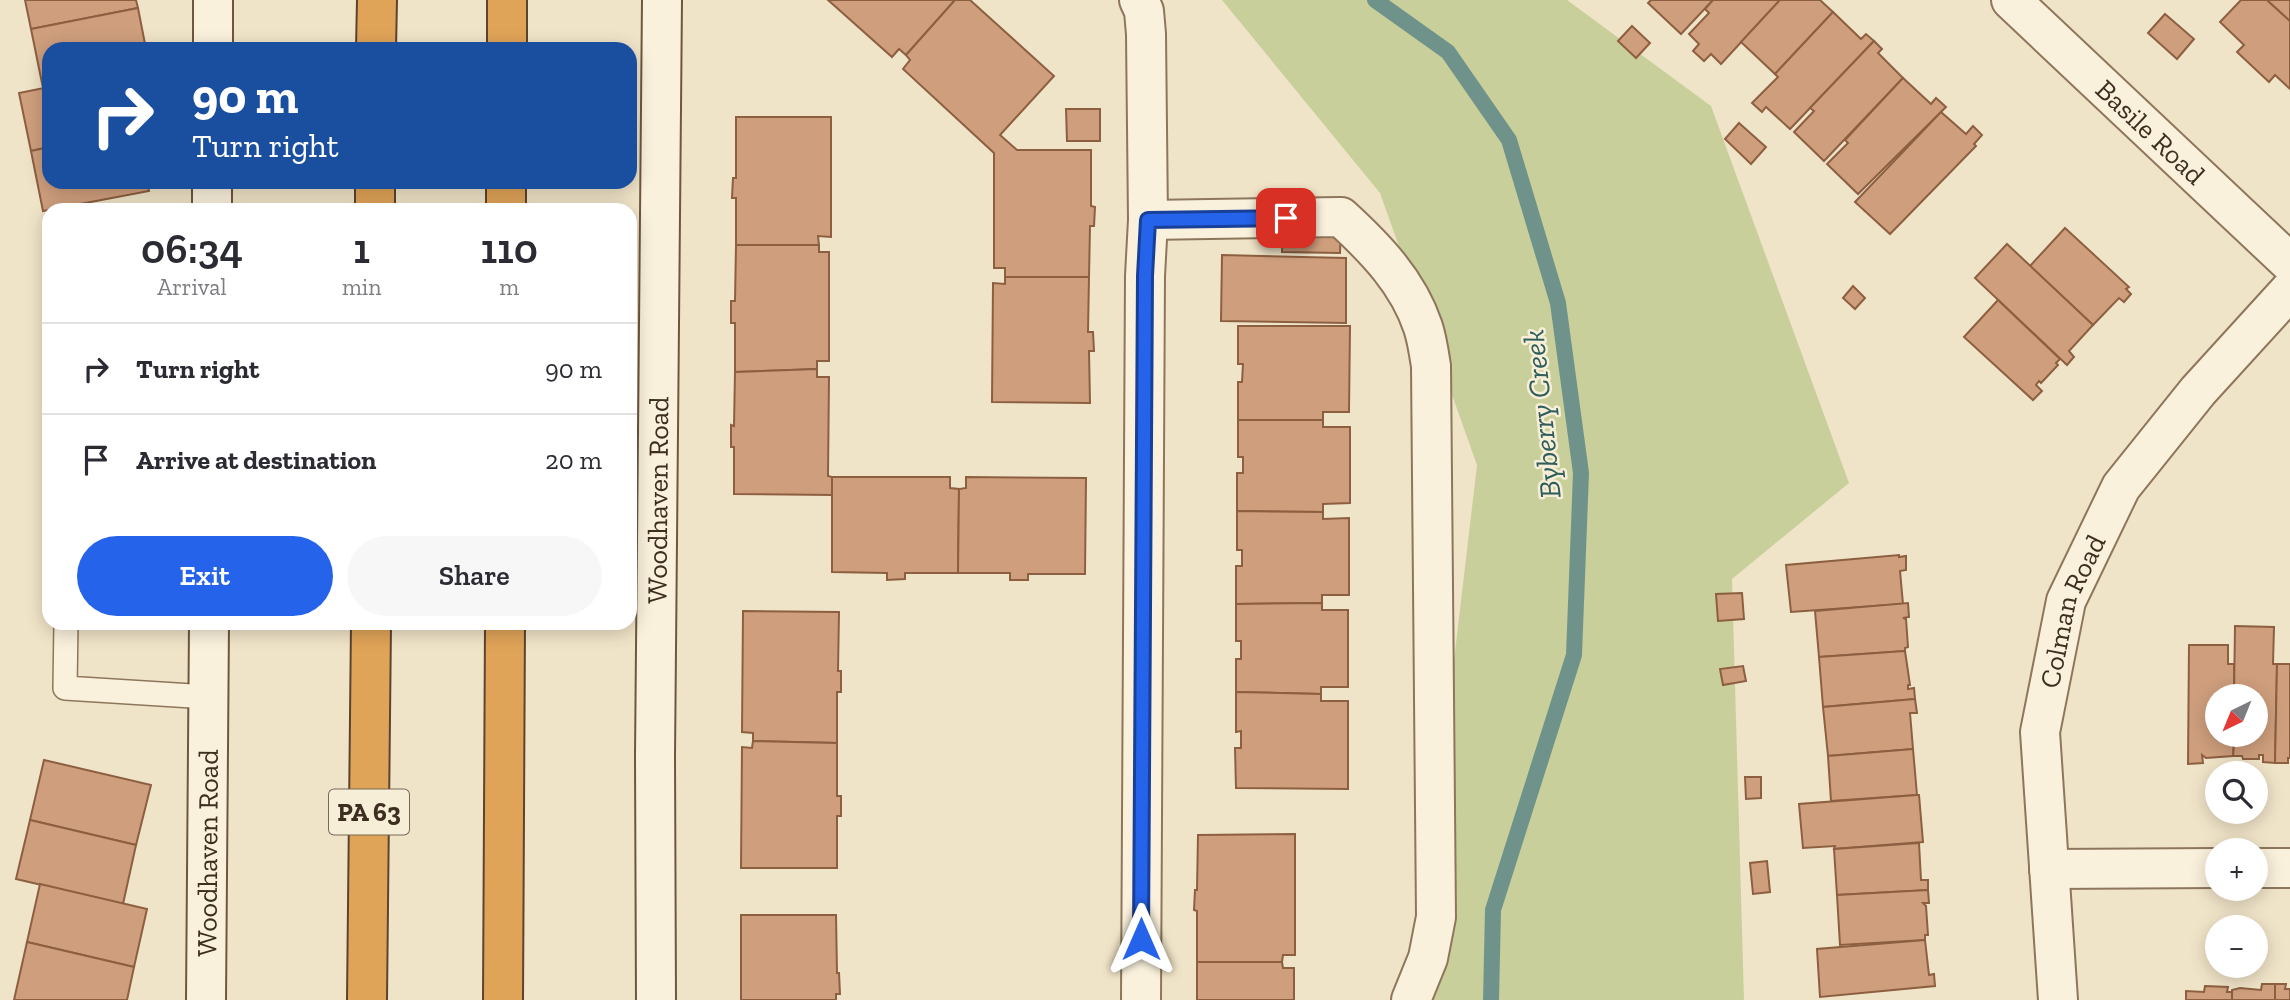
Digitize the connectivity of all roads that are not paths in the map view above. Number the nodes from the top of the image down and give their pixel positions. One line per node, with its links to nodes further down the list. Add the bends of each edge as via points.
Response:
1 (213, 0): 7 (street)
2 (377, 0): 8 (highway)
3 (507, 0): 9 (highway)
4 (662, 0): 25 (street, Woodhaven Road)
5 (1139, 0): 10 (street, via 1146,34)
6 (2011, 0): 11 (street, Basile Road)
7 (213, 42)
8 (376, 42)
9 (507, 42)
10 (1148, 220): 26 (street); 27 (street, via 1341,217 1374,247 1402,284 1423,327 1431,366 1436,917 1428,958)
11 (2290, 264)
12 (2290, 290): 21 (street, Colman Road, via 2198,391 2121,487 2066,601 2040,732)
13 (66, 630): 17 (lane, via 65,688)
14 (209, 630): 17 (street, Woodhaven Road)
15 (371, 630): 23 (highway, PA 63)
16 (505, 630): 24 (highway)
17 (208, 697): 22 (street, Woodhaven Road)
18 (2205, 868): 21 (street)
19 (2268, 868): 20 (street)
20 (2290, 868)
21 (2049, 869): 28 (street, Colman Road)
22 (206, 1000)
23 (367, 1000)
24 (503, 1000)
25 (656, 1000)
26 (1141, 1000)
27 (1411, 1000)
28 (2058, 1000)

